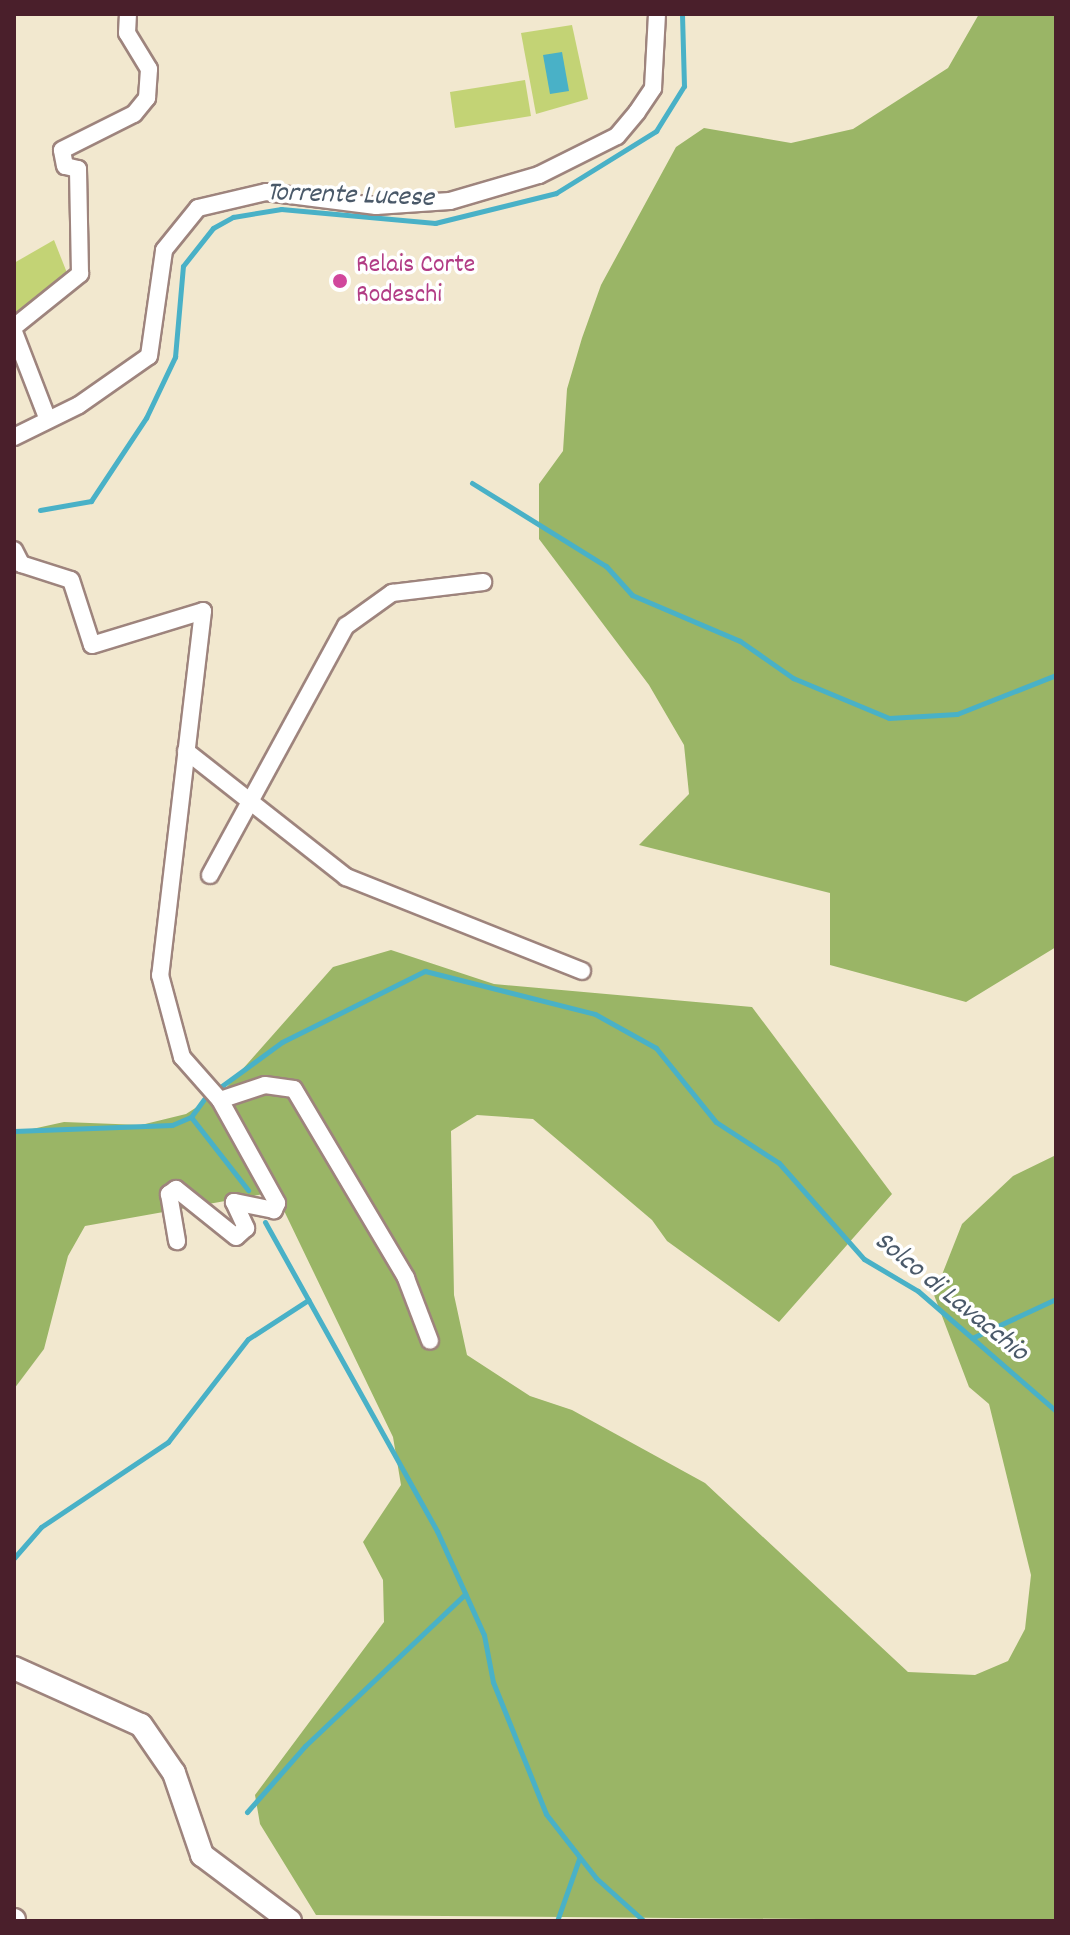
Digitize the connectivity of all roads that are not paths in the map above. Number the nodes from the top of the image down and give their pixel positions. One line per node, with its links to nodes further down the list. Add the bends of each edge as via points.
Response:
1 (128, 14): 3 (street, via 127,33 149,69 147,98 134,114 62,150 65,166 78,169 80,274)
2 (657, 14): 4 (street, via 653,88 637,112 617,136 539,175 450,201 376,206 266,192 198,208 164,250 149,356)
3 (14, 330): 4 (street)
4 (48, 420): 5 (street)
5 (14, 437)
6 (14, 550): 8 (street, via 21,564 71,580 92,645 203,611)
7 (483, 582): 9 (street, via 418,587 365,607 346,626)
8 (186, 751): 9 (street); 12 (street, via 160,975 182,1057)
9 (245, 802): 10 (street); 11 (street, via 370,890)
10 (210, 875)
11 (582, 971)
12 (220, 1100): 13 (street, via 274,1210 236,1200 232,1210 246,1228 236,1237 176,1189 169,1194); 14 (street, via 265,1085 294,1089 406,1278)
13 (177, 1241)
14 (430, 1341)
15 (14, 1668): 16 (main road, via 141,1725 174,1773 202,1855)
16 (290, 1921)

